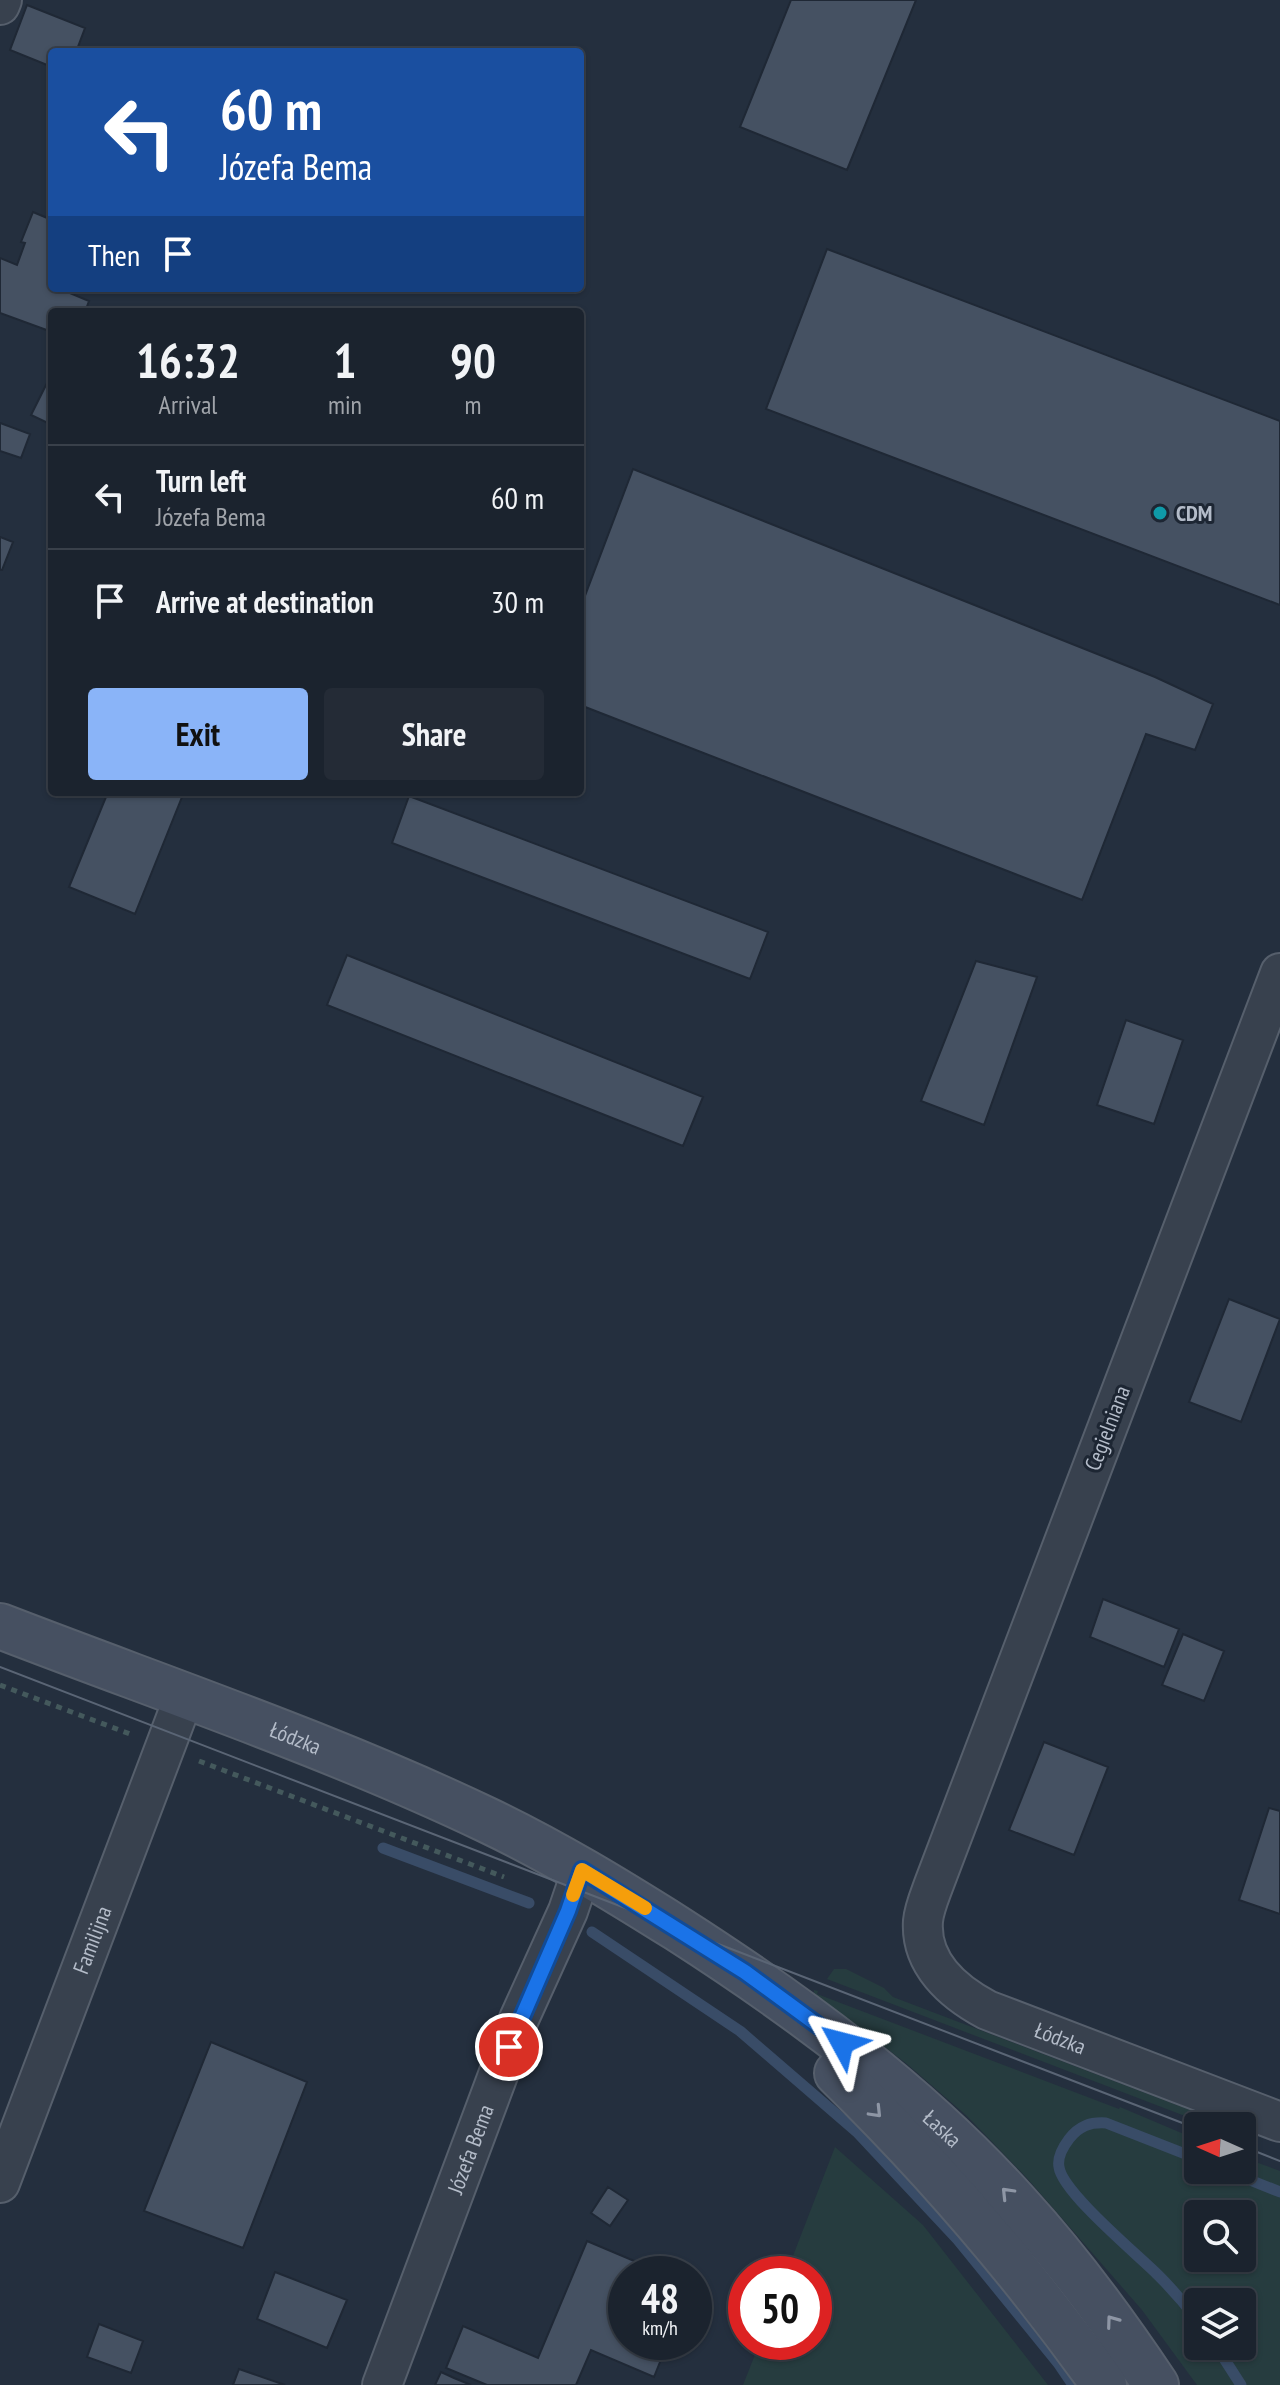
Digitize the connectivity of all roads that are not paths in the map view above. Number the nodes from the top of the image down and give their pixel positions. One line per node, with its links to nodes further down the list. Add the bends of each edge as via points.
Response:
1 (1280, 973): 5 (street, Cegielniana)
2 (0, 1626): 3 (main road, Łódzka)
3 (184, 1697): 4 (main road, Łódzka, via 378,1772); 8 (street, Familijna)
4 (582, 1870): 6 (main road, Łaska); 9 (street, Józefa Bema, via 519,2019)
5 (934, 1884): 7 (street, Łódzka, via 923,1919 925,1945 951,1987 968,2000)
6 (674, 1927): 10 (main road, Łaska, one-way to 10, via 821,2057 924,2162 1022,2275); 11 (main road, Łaska, one-way to 6, via 1086,2286 981,2167 798,2009)
7 (1280, 2122)
8 (0, 2183)
9 (382, 2385)
10 (1104, 2385)
11 (1156, 2385)

